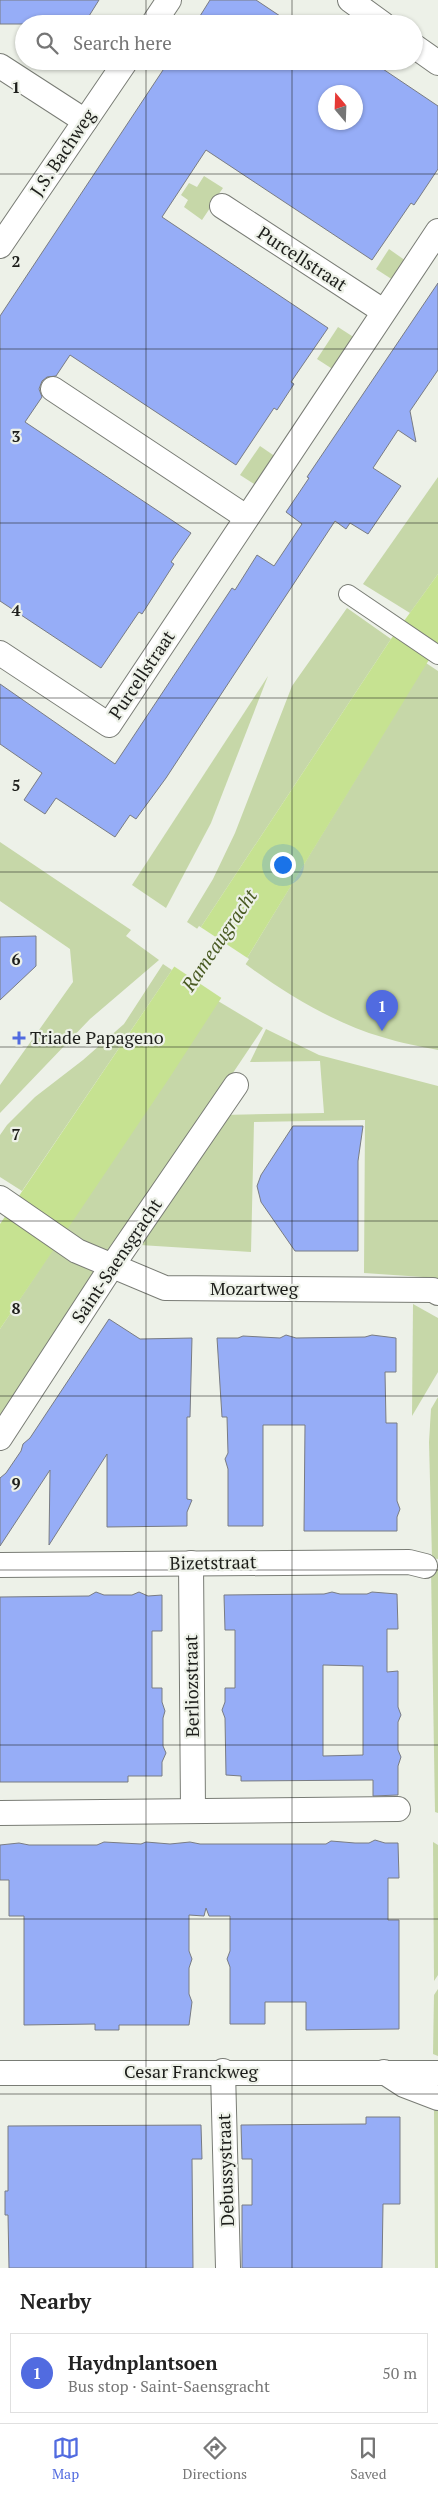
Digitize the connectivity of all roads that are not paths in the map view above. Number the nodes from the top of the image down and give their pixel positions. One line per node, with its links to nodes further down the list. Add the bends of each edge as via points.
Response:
1 (169, 0): 3 (street)
2 (350, 0): 4 (street)
3 (159, 15)
4 (371, 15)
5 (423, 52): 6 (street)
6 (438, 63)
7 (0, 66): 9 (street)
8 (120, 70): 9 (street, J.S. Bachweg)
9 (85, 122): 12 (street, J.S. Bachweg)
10 (222, 206): 13 (street, Purcellstraat)
11 (438, 231): 13 (street, Purcellstraat)
12 (0, 246)
13 (383, 311): 15 (street, Purcellstraat)
14 (53, 389): 15 (street)
15 (246, 517): 17 (street, Purcellstraat, via 109,725)
16 (348, 594): 18 (street)
17 (0, 653)
18 (438, 655)
19 (236, 1085): 21 (street, Saint-Saensgracht)
20 (0, 1198): 21 (street, Mozartweg, via 77,1251)
21 (112, 1266): 22 (street, Mozartweg, via 165,1288 433,1290); 23 (street, Saint-Saensgracht)
22 (438, 1293)
23 (0, 1438)
24 (191, 1564): 25 (street, Bizetstraat); 26 (street, Bizetstraat, via 408,1562); 27 (street, Berliozstraat)
25 (0, 1565)
26 (425, 1566)
27 (193, 1809): 28 (street); 29 (street)
28 (398, 1809)
29 (0, 1812)
30 (223, 2071): 31 (street, Cesar Franckweg); 32 (street, Cesar Franckweg); 35 (street, Debussystraat)
31 (383, 2071): 33 (street, Cesar Franckweg); 34 (street, via 404,2085)
32 (0, 2073)
33 (438, 2073)
34 (438, 2098)
35 (228, 2268)

